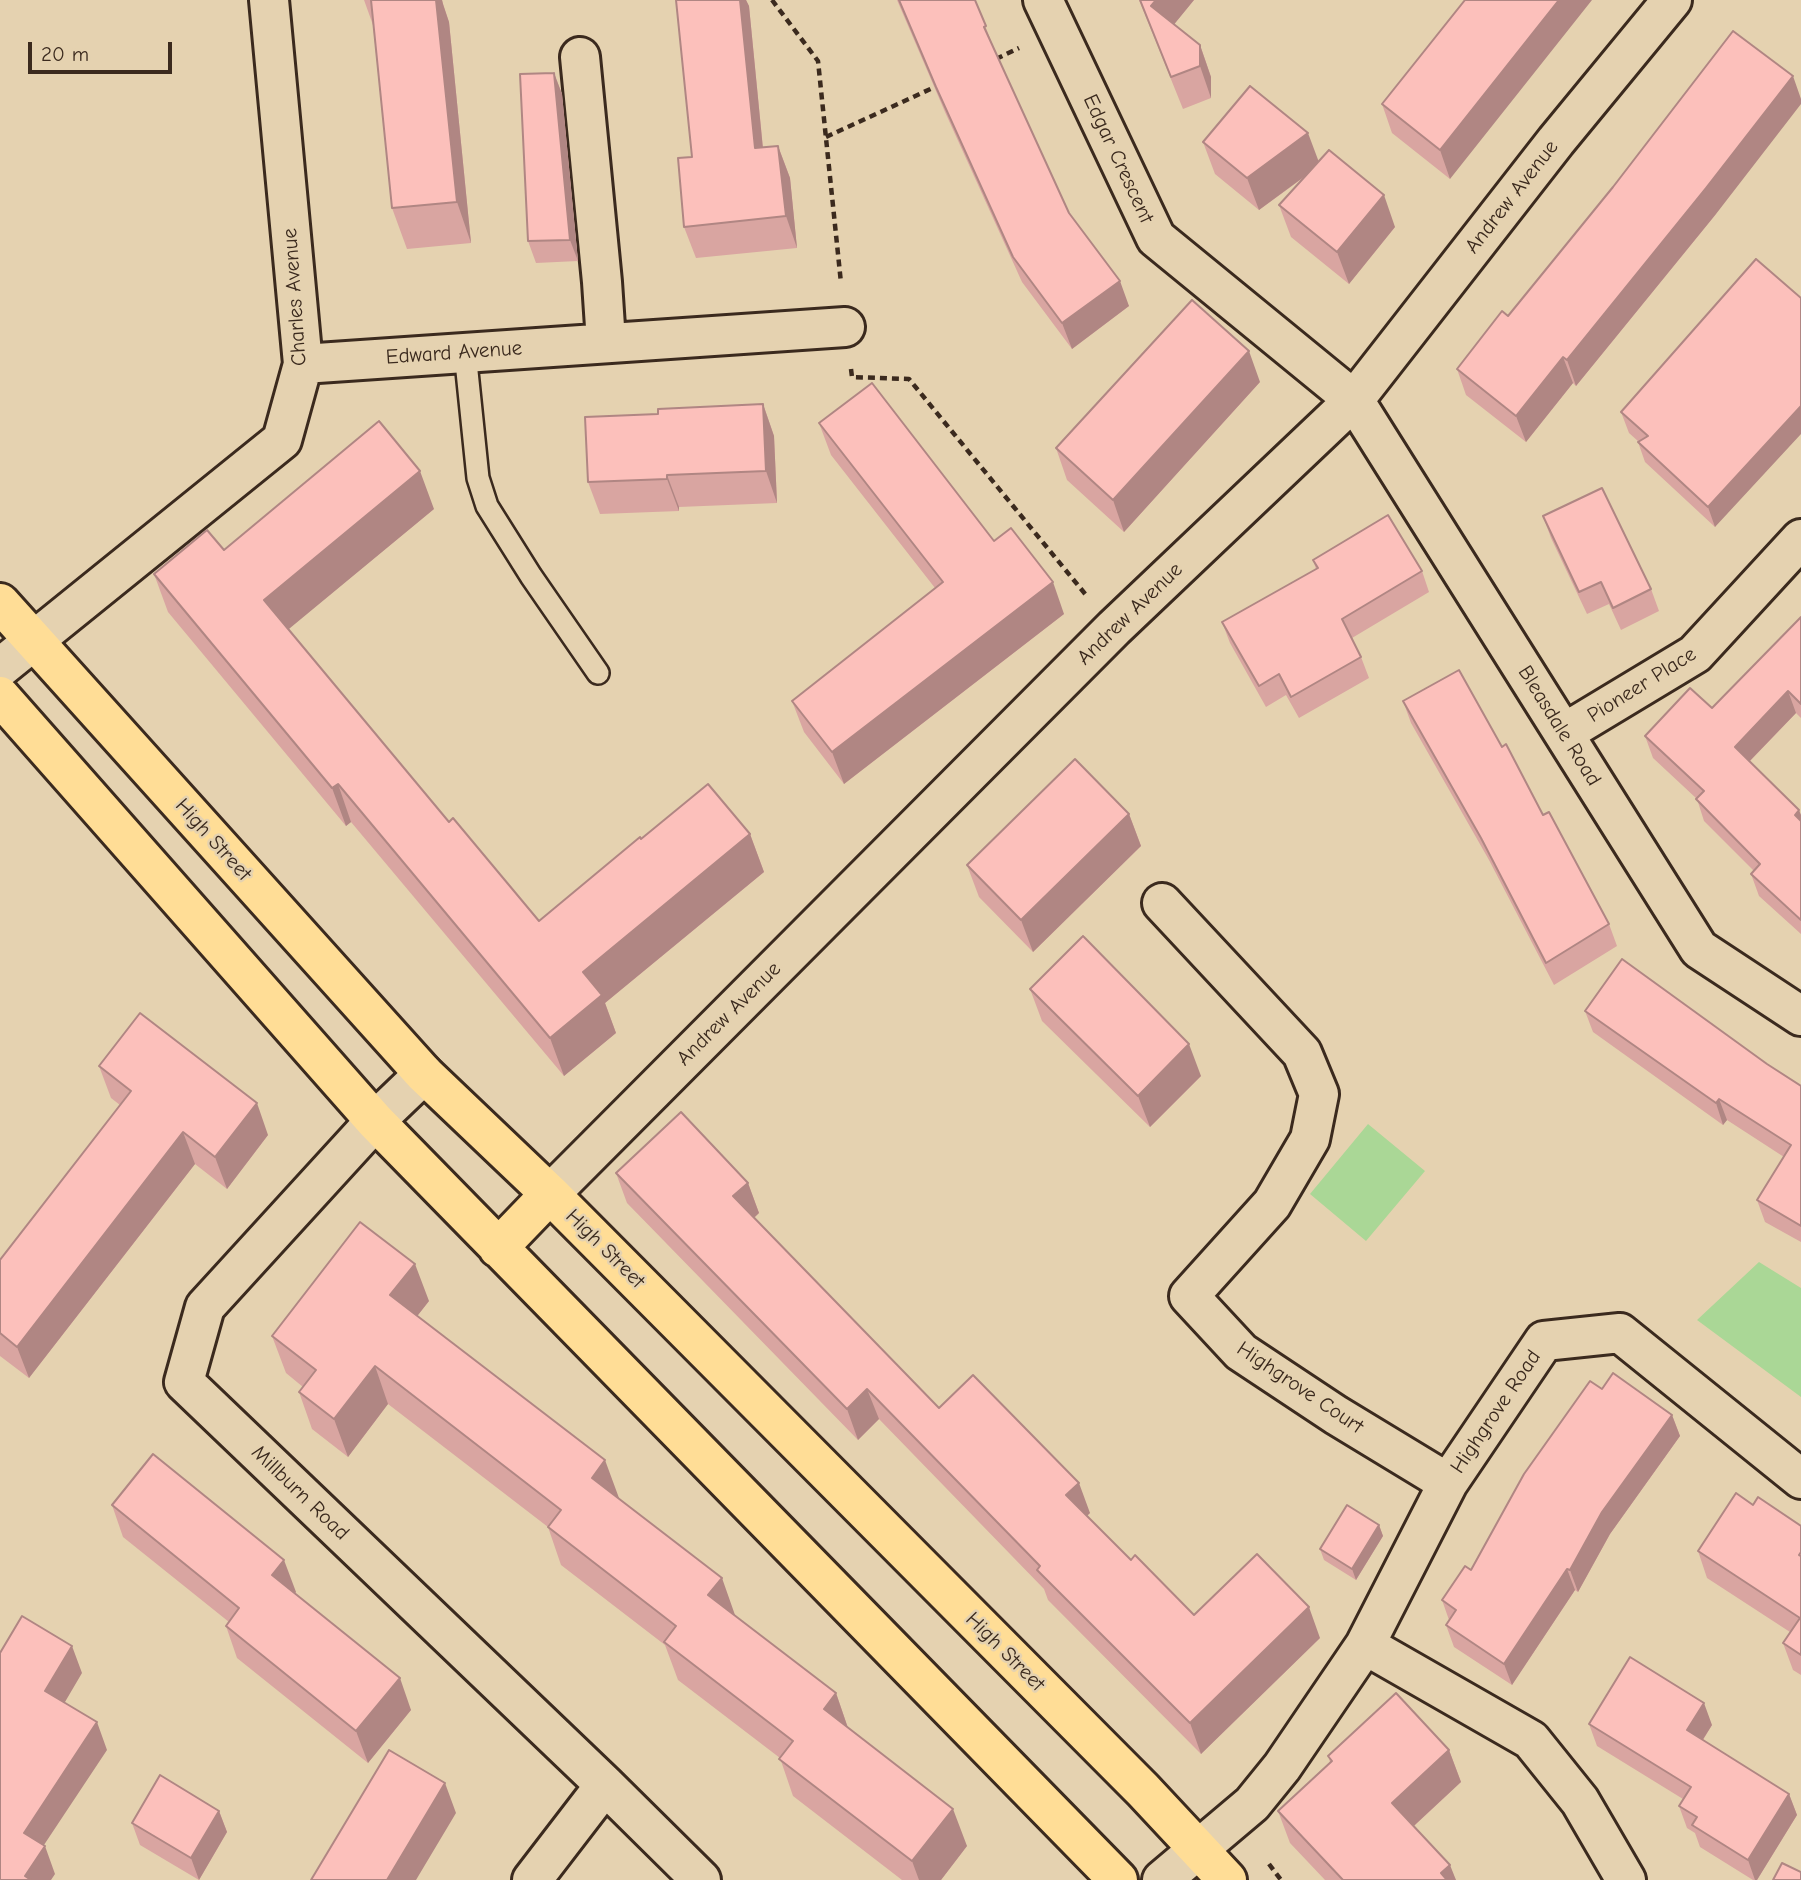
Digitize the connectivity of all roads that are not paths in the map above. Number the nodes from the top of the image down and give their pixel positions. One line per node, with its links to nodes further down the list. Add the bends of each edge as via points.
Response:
1 (269, 0): 8 (street, Charles Avenue)
2 (1672, 0): 9 (street, Andrew Avenue)
3 (1050, 15): 9 (street, Edgar Crescent, via 1156,238)
4 (580, 57): 6 (street)
5 (845, 327): 6 (street, Edward Avenue)
6 (606, 342): 7 (street, Edward Avenue)
7 (465, 352): 8 (street, Edward Avenue); 14 (lane, via 478,478 487,506)
8 (303, 364): 12 (street, Charles Avenue, via 282,440)
9 (1354, 400): 16 (street, Bleasdale Road); 21 (street, Andrew Avenue, via 1114,628)
10 (1801, 539): 16 (street, Pioneer Place, via 1695,654)
11 (0, 603): 12 (main road, High Street)
12 (34, 640): 13 (street, Charles Avenue); 19 (main road, High Street)
13 (0, 668)
14 (597, 673)
15 (0, 696): 20 (main road)
16 (1564, 733): 18 (street, Bleasdale Road, via 1699,949)
17 (1162, 904): 24 (street, Highgrove Court, via 1302,1053 1318,1094 1310,1139 1272,1204 1189,1296 1241,1352)
18 (1801, 1016)
19 (424, 1074): 20 (street, Millburn Road); 21 (main road, High Street)
20 (375, 1121): 22 (main road); 26 (street, Millburn Road, via 205,1307 184,1382)
21 (550, 1194): 22 (main road); 27 (main road, High Street, via 1143,1790)
22 (498, 1248): 30 (main road)
23 (1801, 1479): 24 (street, Highgrove Road, via 1620,1333 1544,1341)
24 (1448, 1483): 25 (street, Highgrove Road)
25 (1365, 1645): 27 (street, Highgrove Road, via 1252,1804); 33 (street, via 1531,1740 1580,1801)
26 (606, 1785): 28 (street); 29 (street, Millburn Road)
27 (1198, 1851): 31 (street, Highgrove Road); 32 (main road, High Street)
28 (532, 1880)
29 (701, 1880)
30 (1118, 1880)
31 (1162, 1880)
32 (1227, 1880)
33 (1626, 1880)

